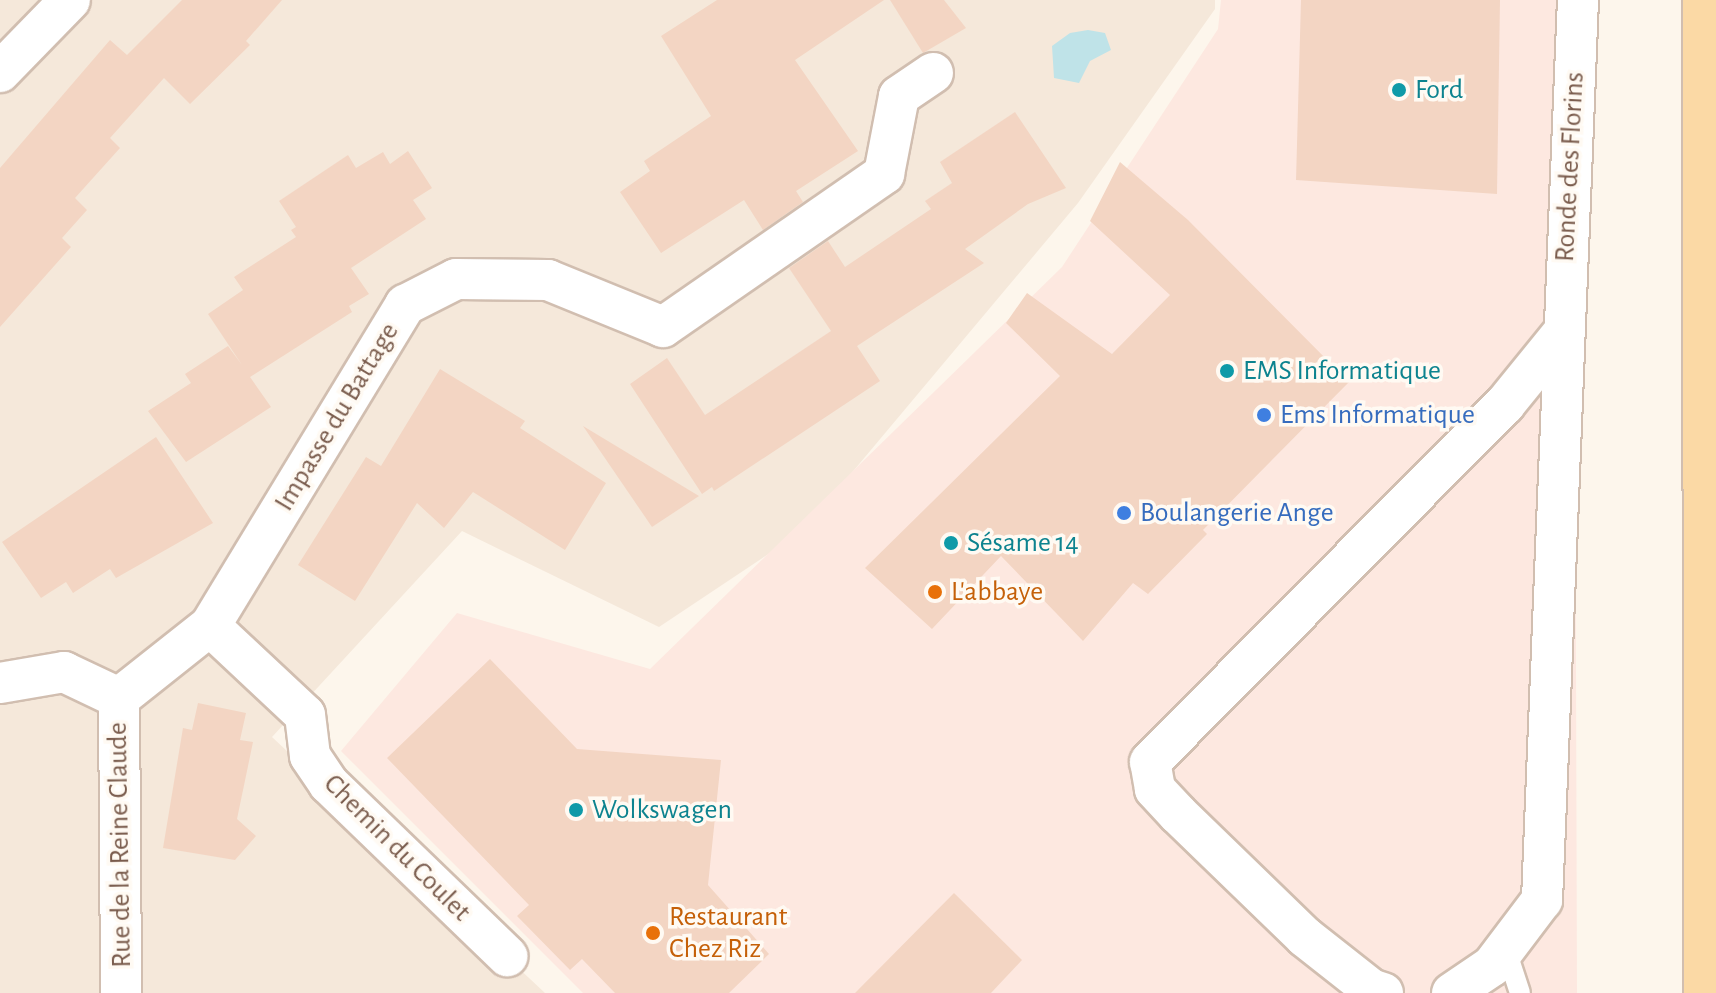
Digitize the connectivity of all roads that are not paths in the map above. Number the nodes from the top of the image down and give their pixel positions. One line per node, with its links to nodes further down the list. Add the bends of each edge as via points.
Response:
1 (70, 0): 4 (street)
2 (1578, 0): 6 (street, Ronde des Florins)
3 (1705, 0): 16 (main road)
4 (0, 72)
5 (933, 73): 7 (street, Impasse du Battage, via 899,96 884,174 663,327 548,280 456,279 405,305)
6 (1561, 335): 10 (street, Ronde des Florins, via 1547,849 1542,900); 13 (street, via 1505,404 1150,762 1155,789 1178,814 1305,937)
7 (210, 626): 9 (street, Impasse du Battage); 11 (street, Chemin du Coulet, via 305,715 310,756 329,784)
8 (0, 683): 9 (street, via 64,672)
9 (119, 698): 12 (street, Rue de la Reine Claude)
10 (1505, 947): 14 (street, Ronde des Florins, via 1492,966); 15 (lane)
11 (507, 956)
12 (121, 993)
13 (1383, 993)
14 (1452, 993)
15 (1520, 993)
16 (1706, 993)

